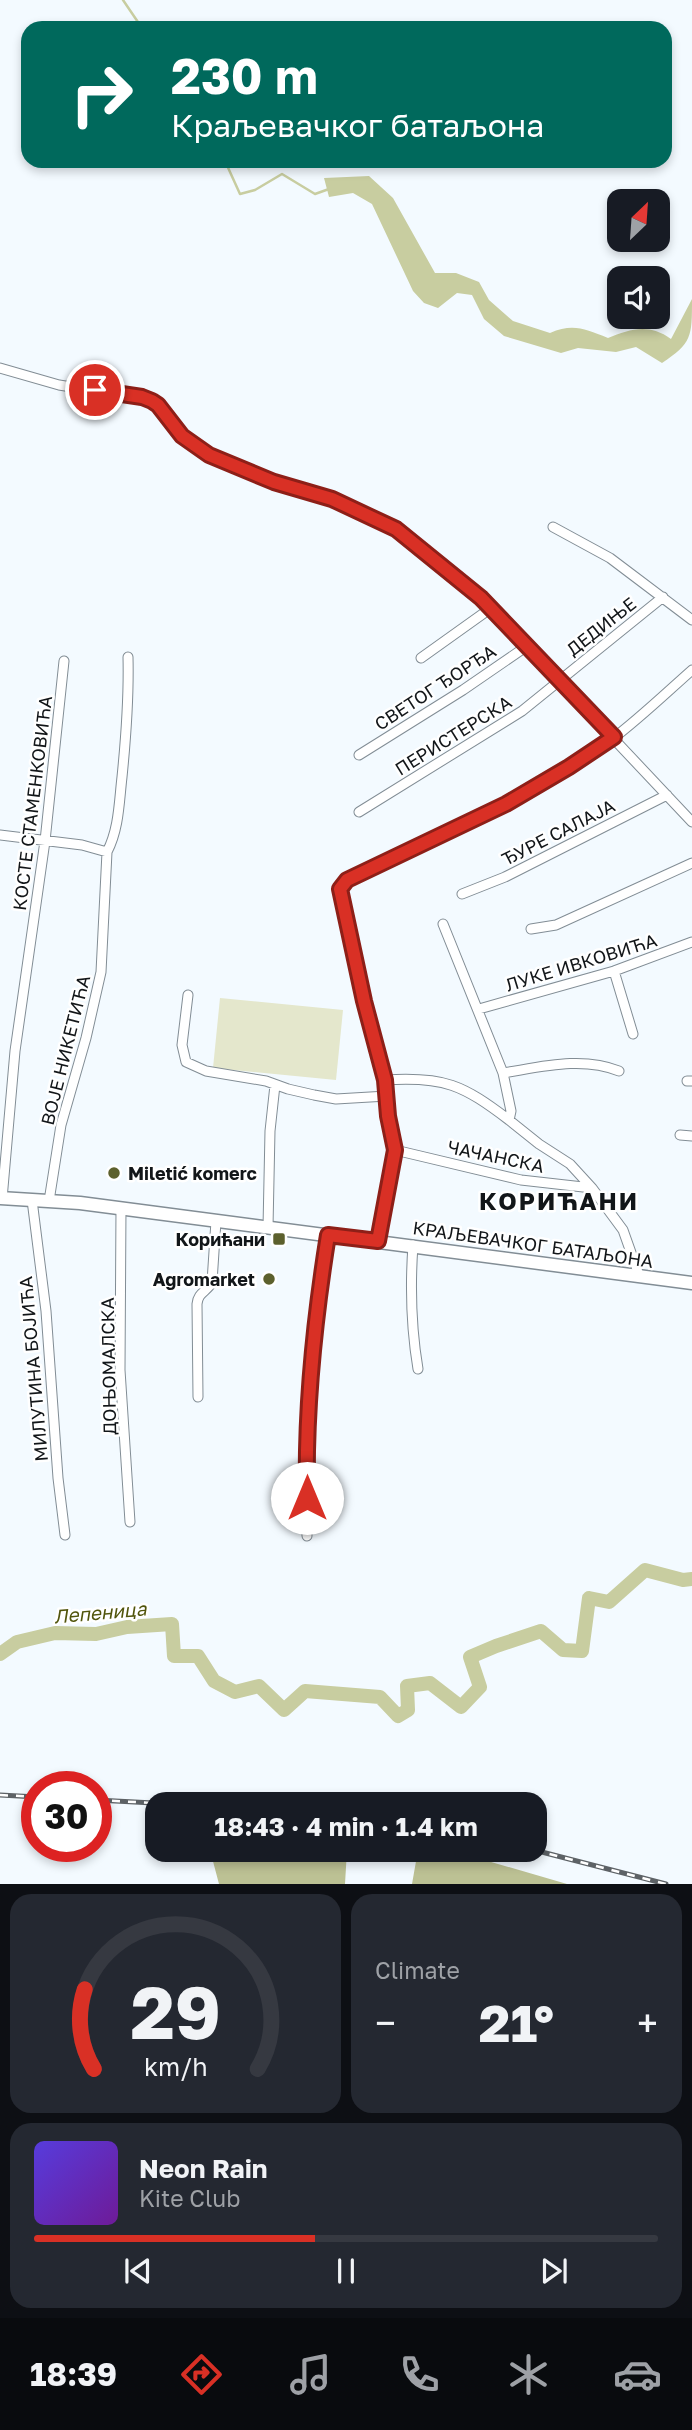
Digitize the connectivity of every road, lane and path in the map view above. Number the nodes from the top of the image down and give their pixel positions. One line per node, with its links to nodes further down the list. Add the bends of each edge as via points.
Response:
1 (0, 368): 4 (street, ДЕДИЊЕ, via 59,385 152,401 182,436 209,455 274,482 332,499 396,529)
2 (553, 527): 3 (street, via 610,558)
3 (663, 597): 5 (street); 11 (street, ДЕДИЊЕ)
4 (491, 608): 6 (street, ДЕДИЊЕ); 8 (street)
5 (692, 620)
6 (527, 646): 11 (street, ДЕДИЊЕ); 13 (street, СВЕТОГ ЂОРЂА)
7 (128, 657): 19 (street, ВОЈЕ НИКЕТИЋА, via 129,701 117,821)
8 (421, 658)
9 (65, 661): 18 (street, КОСТЕ СТАМЕНКОВИЋА)
10 (692, 670): 12 (street)
11 (561, 681): 12 (street, ДЕДИЊЕ); 15 (street, ПЕРИСТЕРСКА, via 522,711)
12 (614, 737): 14 (street, ДЕДИЊЕ); 31 (street, via 506,804 347,880 340,889)
13 (359, 755)
14 (667, 795): 16 (street, ДЕДИЊЕ); 21 (street, ЂУРЕ САЛАЈА)
15 (359, 812)
16 (692, 822)
17 (0, 835): 18 (street)
18 (45, 841): 19 (street); 39 (street, КОСТЕ СТАМЕНКОВИЋА, via 15,1051)
19 (107, 852): 41 (street, ВОЈЕ НИКЕТИЋА, via 101,972 61,1125)
20 (692, 863): 23 (street, via 556,925)
21 (462, 894)
22 (443, 924): 27 (street)
23 (531, 929)
24 (692, 942): 25 (street, ЛУКЕ ИВКОВИЋА)
25 (614, 971): 27 (street, ЛУКЕ ИВКОВИЋА); 28 (street)
26 (188, 995): 32 (street, via 182,1045 186,1062 206,1071)
27 (479, 1009): 30 (street)
28 (633, 1034)
29 (619, 1071): 30 (street, via 583,1063)
30 (503, 1073): 34 (street)
31 (385, 1080): 33 (street); 34 (street, via 444,1081 483,1100)
32 (275, 1085): 33 (street, via 336,1098); 44 (street)
33 (387, 1096): 37 (street)
34 (509, 1120): 38 (street, via 570,1164)
35 (680, 1135): 36 (street)
36 (692, 1136)
37 (395, 1150): 38 (street, ЧАЧАНСКА, via 521,1180); 46 (street)
38 (592, 1188): 48 (street, via 623,1230)
39 (1, 1199): 40 (main road, КРАЉЕВАЧКОГ БАТАЉОНА)
40 (32, 1200): 41 (main road, КРАЉЕВАЧКОГ БАТАЉОНА); 53 (street, МИЛУТИНА БОЈИЋА)
41 (49, 1201): 42 (main road, КРАЉЕВАЧКОГ БАТАЉОНА)
42 (121, 1209): 43 (main road, КРАЉЕВАЧКОГ БАТАЉОНА); 52 (street, ДОЊОМАЛСКА, via 120,1370)
43 (216, 1221): 44 (main road, КРАЉЕВАЧКОГ БАТАЉОНА); 51 (street, via 212,1282 197,1304)
44 (268, 1227): 45 (main road, КРАЉЕВАЧКОГ БАТАЉОНА)
45 (328, 1235): 46 (main road, КРАЉЕВАЧКОГ БАТАЉОНА); 54 (street, via 310,1394)
46 (378, 1241): 47 (main road, КРАЉЕВАЧКОГ БАТАЉОНА)
47 (413, 1245): 48 (main road, КРАЉЕВАЧКОГ БАТАЉОНА); 50 (street, via 410,1286)
48 (639, 1275): 49 (main road, КРАЉЕВАЧКОГ БАТАЉОНА)
49 (692, 1283)
50 (418, 1369)
51 (198, 1397)
52 (130, 1522)
53 (65, 1535)
54 (307, 1536)

